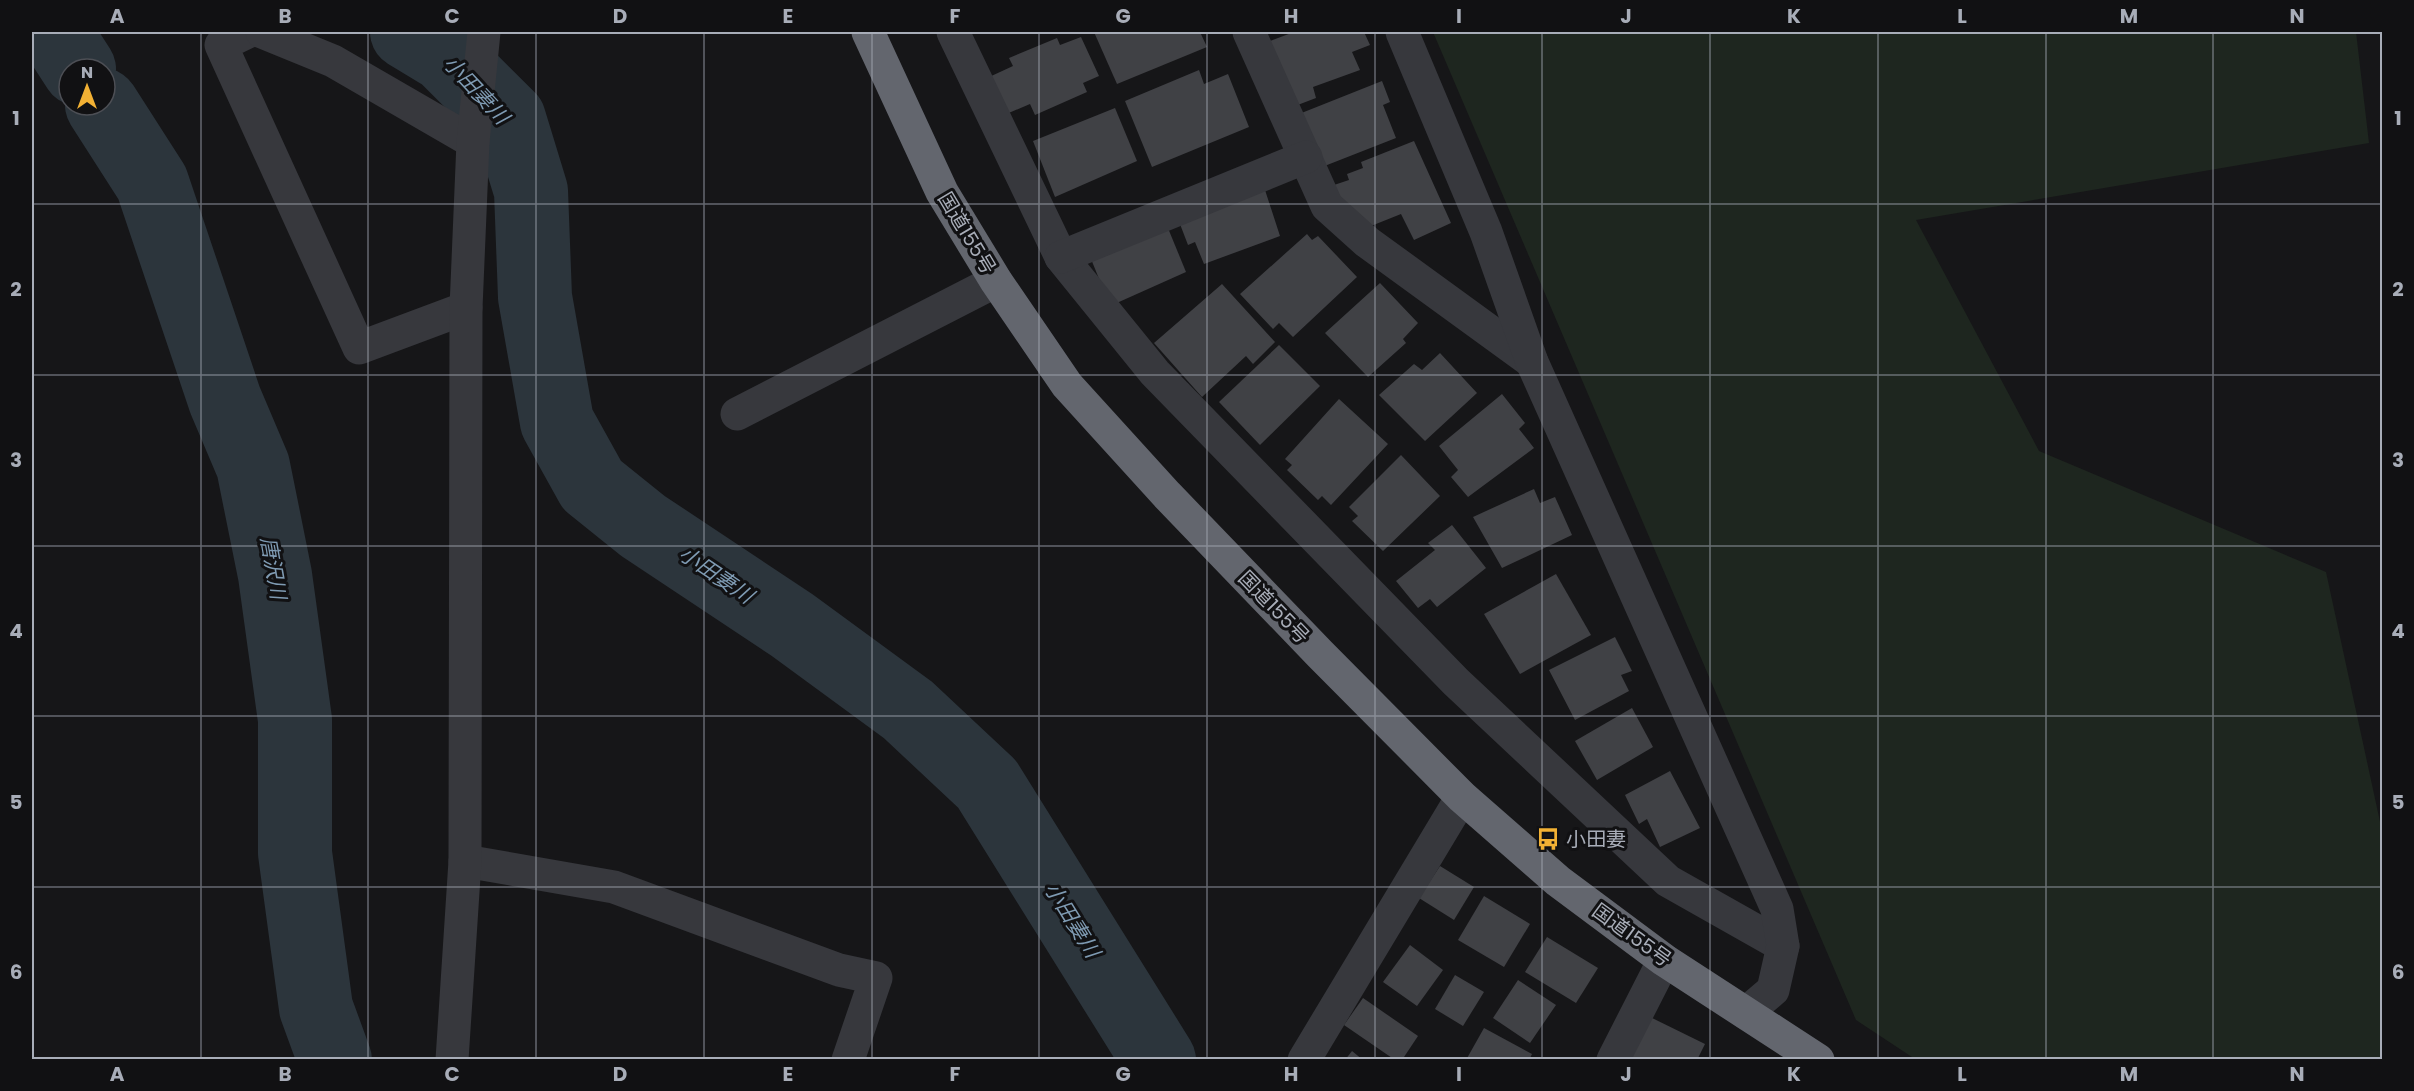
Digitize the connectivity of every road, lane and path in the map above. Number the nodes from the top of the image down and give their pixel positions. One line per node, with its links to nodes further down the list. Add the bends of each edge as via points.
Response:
1 (248, 32): 12 (street, via 221,45 359,348)
2 (262, 32): 8 (street, via 333,61)
3 (868, 32): 11 (highway, 国道155号, via 942,192)
4 (953, 32): 10 (street)
5 (1249, 32): 9 (street)
6 (1402, 32): 13 (street, via 1486,232)
7 (484, 38): 8 (street)
8 (474, 132): 12 (street)
9 (1306, 158): 10 (street); 13 (street, via 1327,206 1366,242)
10 (1061, 257): 17 (street, via 1155,373 1456,682 1668,880)
11 (996, 281): 14 (street); 15 (highway, 国道155号, via 1082,402 1167,495)
12 (466, 308): 16 (street)
13 (1532, 362): 17 (street, via 1777,909)
14 (737, 414)
15 (1462, 797): 18 (highway, 国道155号, via 1558,880); 22 (street)
16 (465, 861): 20 (street); 21 (street, via 614,887 839,970 876,978)
17 (1783, 946): 19 (street, via 1773,990)
18 (1664, 960): 19 (highway, 国道155号); 23 (street)
19 (1746, 1013): 24 (highway, 国道155号)
20 (452, 1059)
21 (848, 1059)
22 (1304, 1059)
23 (1613, 1059)
24 (1818, 1059)

